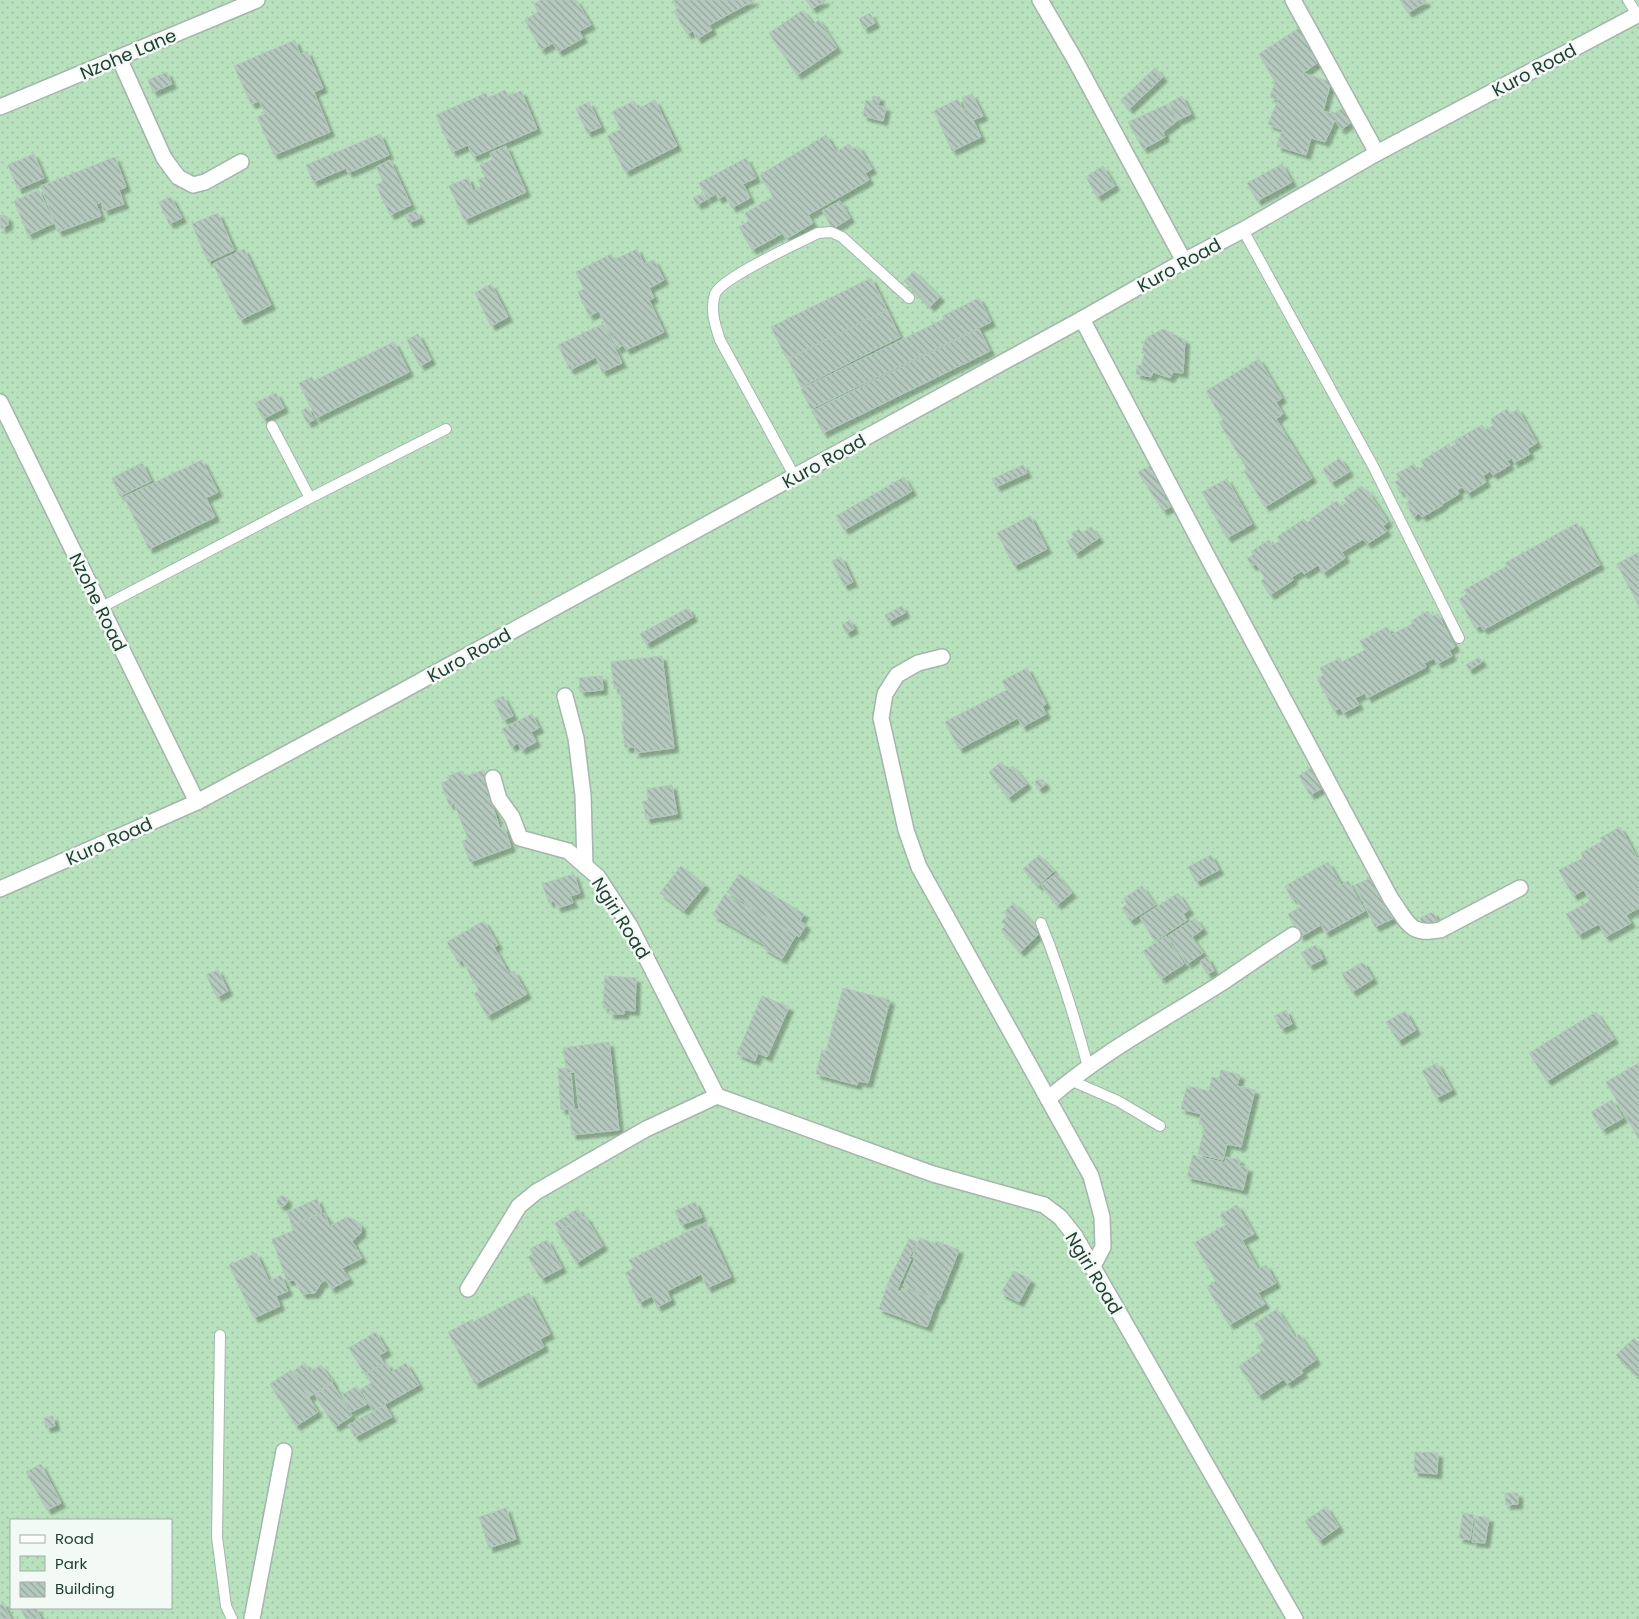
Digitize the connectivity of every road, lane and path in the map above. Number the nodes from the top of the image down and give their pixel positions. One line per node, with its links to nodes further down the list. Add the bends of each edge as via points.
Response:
1 (257, 0): 6 (street, Nzohe Lane)
2 (1040, 0): 11 (street)
3 (1293, 0): 8 (street)
4 (1628, 0): 5 (lane)
5 (1638, 14): 8 (street, Kuro Road)
6 (119, 58): 7 (street, Nzohe Lane); 9 (street, via 164,158 178,177 193,185)
7 (0, 107)
8 (1377, 153): 10 (street, Kuro Road)
9 (241, 162)
10 (1243, 230): 11 (street, Kuro Road); 20 (lane, via 1373,466)
11 (1184, 261): 13 (street, Kuro Road)
12 (910, 298): 17 (lane, via 842,236 831,232 818,233 734,276 716,293 713,316 720,340)
13 (1082, 319): 17 (street, Kuro Road); 26 (street, via 1387,892 1410,925 1418,931 1440,930)
14 (0, 402): 19 (street, Nzohe Road)
15 (272, 426): 18 (lane)
16 (446, 430): 18 (lane)
17 (795, 477): 24 (street, Kuro Road)
18 (310, 498): 19 (lane)
19 (100, 608): 24 (street, Nzohe Road)
20 (1459, 638)
21 (942, 657): 33 (street, via 918,663 897,675 885,694 881,718 906,830 920,867)
22 (565, 696): 25 (street, via 580,766)
23 (493, 778): 25 (street, Ngiri Road, via 499,799 512,817 520,838 568,851)
24 (197, 802): 27 (street, Kuro Road)
25 (586, 866): 32 (street, Ngiri Road, via 598,877 630,926)
26 (1520, 888)
27 (0, 889)
28 (1042, 923): 30 (lane)
29 (1293, 935): 30 (street)
30 (1088, 1066): 31 (street)
31 (1070, 1080): 33 (street); 34 (lane, via 1118,1101)
32 (717, 1096): 35 (street, Ngiri Road, via 933,1174 1044,1205 1060,1217 1075,1236); 36 (street, via 646,1129 536,1192 519,1206)
33 (1048, 1099): 35 (street, via 1090,1176 1098,1198 1103,1247)
34 (1160, 1126)
35 (1092, 1268): 41 (street, Ngiri Road)
36 (468, 1289)
37 (220, 1335): 39 (lane, via 217,1537 226,1606)
38 (284, 1451): 40 (street)
39 (232, 1619)
40 (252, 1619)
41 (1295, 1619)

